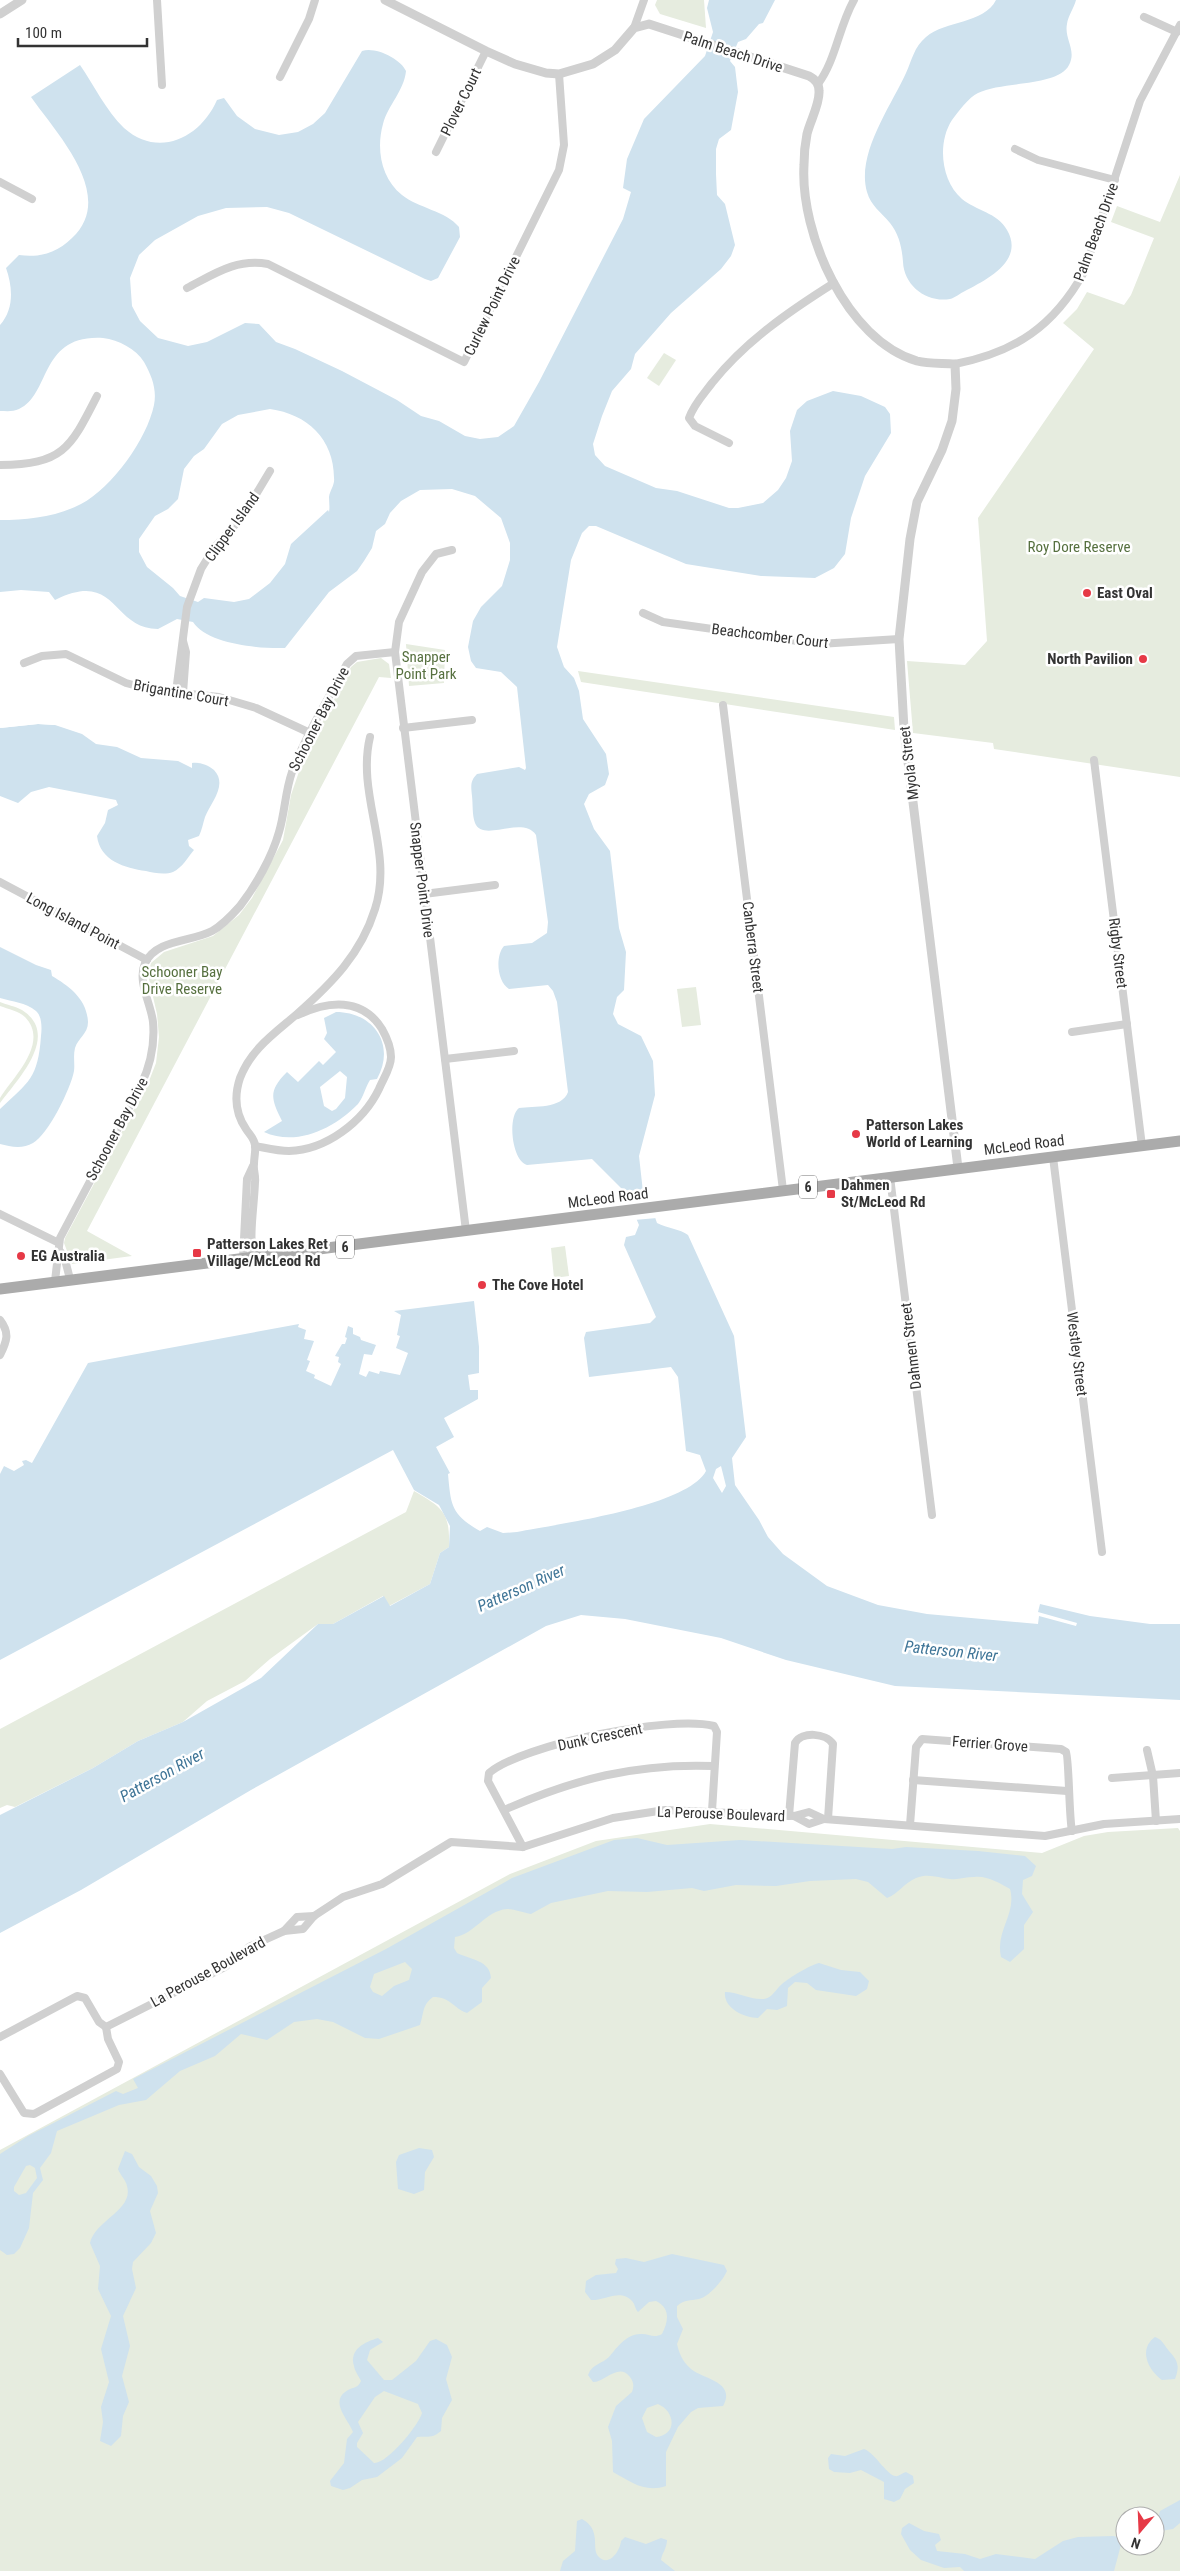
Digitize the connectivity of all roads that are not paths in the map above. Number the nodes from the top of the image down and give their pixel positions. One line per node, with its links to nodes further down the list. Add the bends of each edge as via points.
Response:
1 (22, 0): 7 (street)
2 (157, 0): 14 (street)
3 (315, 0): 13 (street)
4 (385, 0): 11 (street)
5 (644, 0): 9 (street)
6 (854, 0): 15 (street)
7 (0, 14)
8 (1144, 17): 10 (street)
9 (634, 28): 12 (street, via 604,58); 15 (street, Palm Beach Drive, via 649,24 809,76)
10 (1178, 29): 18 (street, Palm Beach Drive, via 1140,101)
11 (486, 51): 12 (street, via 533,71); 17 (street, Plover Court)
12 (559, 74): 22 (street, Curlew Point Drive, via 564,145 559,170 464,362 268,264 254,261 235,264)
13 (280, 77)
14 (162, 84)
15 (818, 84): 21 (street, Palm Beach Drive, via 819,92 807,136 805,196 811,225)
16 (1015, 149): 18 (street, via 1038,160)
17 (436, 152)
18 (1115, 180): 23 (street, Palm Beach Drive, via 1084,272 1058,312 1012,347 980,359)
19 (0, 182): 20 (street)
20 (32, 199)
21 (834, 283): 23 (street, Palm Beach Drive, via 859,319 888,347 917,361); 25 (street, via 782,316 753,340 727,364 693,407 689,418 695,426)
22 (187, 288)
23 (954, 364): 30 (street, Myola Street, via 956,390 952,421 917,502)
24 (97, 396): 26 (street, via 73,440 53,457 29,464)
25 (729, 443)
26 (0, 465)
27 (270, 471): 33 (street, Clipper Island, via 243,516 214,548 189,598 184,620 186,652)
28 (452, 550): 31 (street, Snapper Point Drive, via 438,553 424,569 398,622)
29 (643, 613): 30 (street, Beachcomber Court, via 663,622 819,644)
30 (899, 639): 55 (street, Myola Street, via 904,729)
31 (395, 652): 36 (street, Snapper Point Drive); 37 (street, Schooner Bay Drive, via 356,656 348,662)
32 (24, 663): 33 (street, Brigantine Court, via 42,656 66,654 126,683 152,690)
33 (180, 692): 37 (street, Brigantine Court, via 219,697 256,708)
34 (723, 705): 57 (street, Canberra Street)
35 (472, 720): 36 (street)
36 (403, 728): 42 (street, Snapper Point Drive)
37 (310, 733): 43 (street, Schooner Bay Drive, via 288,782 277,838 246,897 228,919 212,930 166,945)
38 (370, 737): 44 (street, via 366,773 380,848 378,898 370,925 356,952)
39 (1094, 760): 47 (street, Rigby Street)
40 (0, 882): 43 (street, Long Island Point)
41 (494, 885): 42 (street)
42 (424, 894): 50 (street, Snapper Point Drive)
43 (147, 960): 60 (street, Schooner Bay Drive, via 143,982 151,1010 153,1035 148,1066)
44 (321, 990): 45 (street); 46 (street)
45 (331, 1003): 46 (street); 52 (street, via 348,1005 368,1013 387,1038 391,1049 390,1064 376,1094 352,1124 317,1145 289,1151)
46 (288, 1021): 52 (street, via 255,1051 238,1087 238,1111)
47 (1126, 1024): 48 (street); 53 (street, Rigby Street)
48 (1072, 1032)
49 (514, 1051): 50 (street)
50 (446, 1059): 59 (street, Snapper Point Drive)
51 (1180, 1141): 53 (main road, McLeod Road / 6)
52 (255, 1146): 61 (street)
53 (1142, 1146): 54 (main road, McLeod Road / 6)
54 (1053, 1157): 55 (main road, McLeod Road / 6); 68 (street, Westley Street)
55 (958, 1168): 56 (main road, McLeod Road / 6)
56 (890, 1177): 57 (main road, McLeod Road / 6); 67 (street, Dahmen Street)
57 (783, 1190): 59 (main road, McLeod Road / 6)
58 (0, 1214): 60 (street)
59 (466, 1231): 61 (main road, McLeod Road / 6)
60 (59, 1247): 62 (street); 63 (street)
61 (248, 1258): 62 (main road, McLeod Road / 6)
62 (70, 1279): 63 (main road, 6)
63 (55, 1281): 64 (main road, 6)
64 (0, 1288)
65 (0, 1320): 66 (street, via 7,1329 8,1340)
66 (0, 1355)
67 (932, 1515)
68 (1102, 1552)
69 (1147, 1750): 72 (street)
70 (714, 1766): 76 (street, via 660,1766 594,1777); 76 (street, Dunk Crescent, via 717,1732 710,1725 644,1727 577,1738 524,1756 489,1774 488,1780); 77 (street, Dunk Crescent)
71 (1180, 1773): 72 (street)
72 (1153, 1776): 73 (street); 81 (street)
73 (1112, 1778)
74 (913, 1780): 75 (street); 75 (street, Ferrier Grove, via 916,1747 922,1740 1061,1749 1068,1755); 82 (street, Ferrier Grove)
75 (1067, 1791): 83 (street, Ferrier Grove)
76 (504, 1810): 84 (street, Dunk Crescent)
77 (712, 1811): 78 (street, La Perouse Boulevard); 84 (street, La Perouse Boulevard, via 665,1810 613,1818)
78 (792, 1816): 79 (street, La Perouse Boulevard, via 810,1812); 79 (street, La Perouse Boulevard, via 809,1824); 79 (street, via 795,1743 804,1735 824,1736 833,1744)
79 (826, 1819): 82 (street, La Perouse Boulevard)
80 (1180, 1819): 81 (street, La Perouse Boulevard)
81 (1156, 1821): 83 (street, La Perouse Boulevard, via 1104,1824)
82 (910, 1825): 83 (street, La Perouse Boulevard, via 1045,1836)
83 (1072, 1831)
84 (523, 1847): 85 (street, La Perouse Boulevard, via 450,1842 382,1884 343,1897)
85 (314, 1916): 86 (street, La Perouse Boulevard, via 297,1917); 86 (street, La Perouse Boulevard, via 303,1929)
86 (284, 1931): 87 (street, La Perouse Boulevard, via 249,1947 222,1968)
87 (106, 2028): 88 (street, via 85,1998 78,1996); 89 (street, via 119,2062 117,2069 34,2114 24,2114)
88 (0, 2037)
89 (0, 2074)

